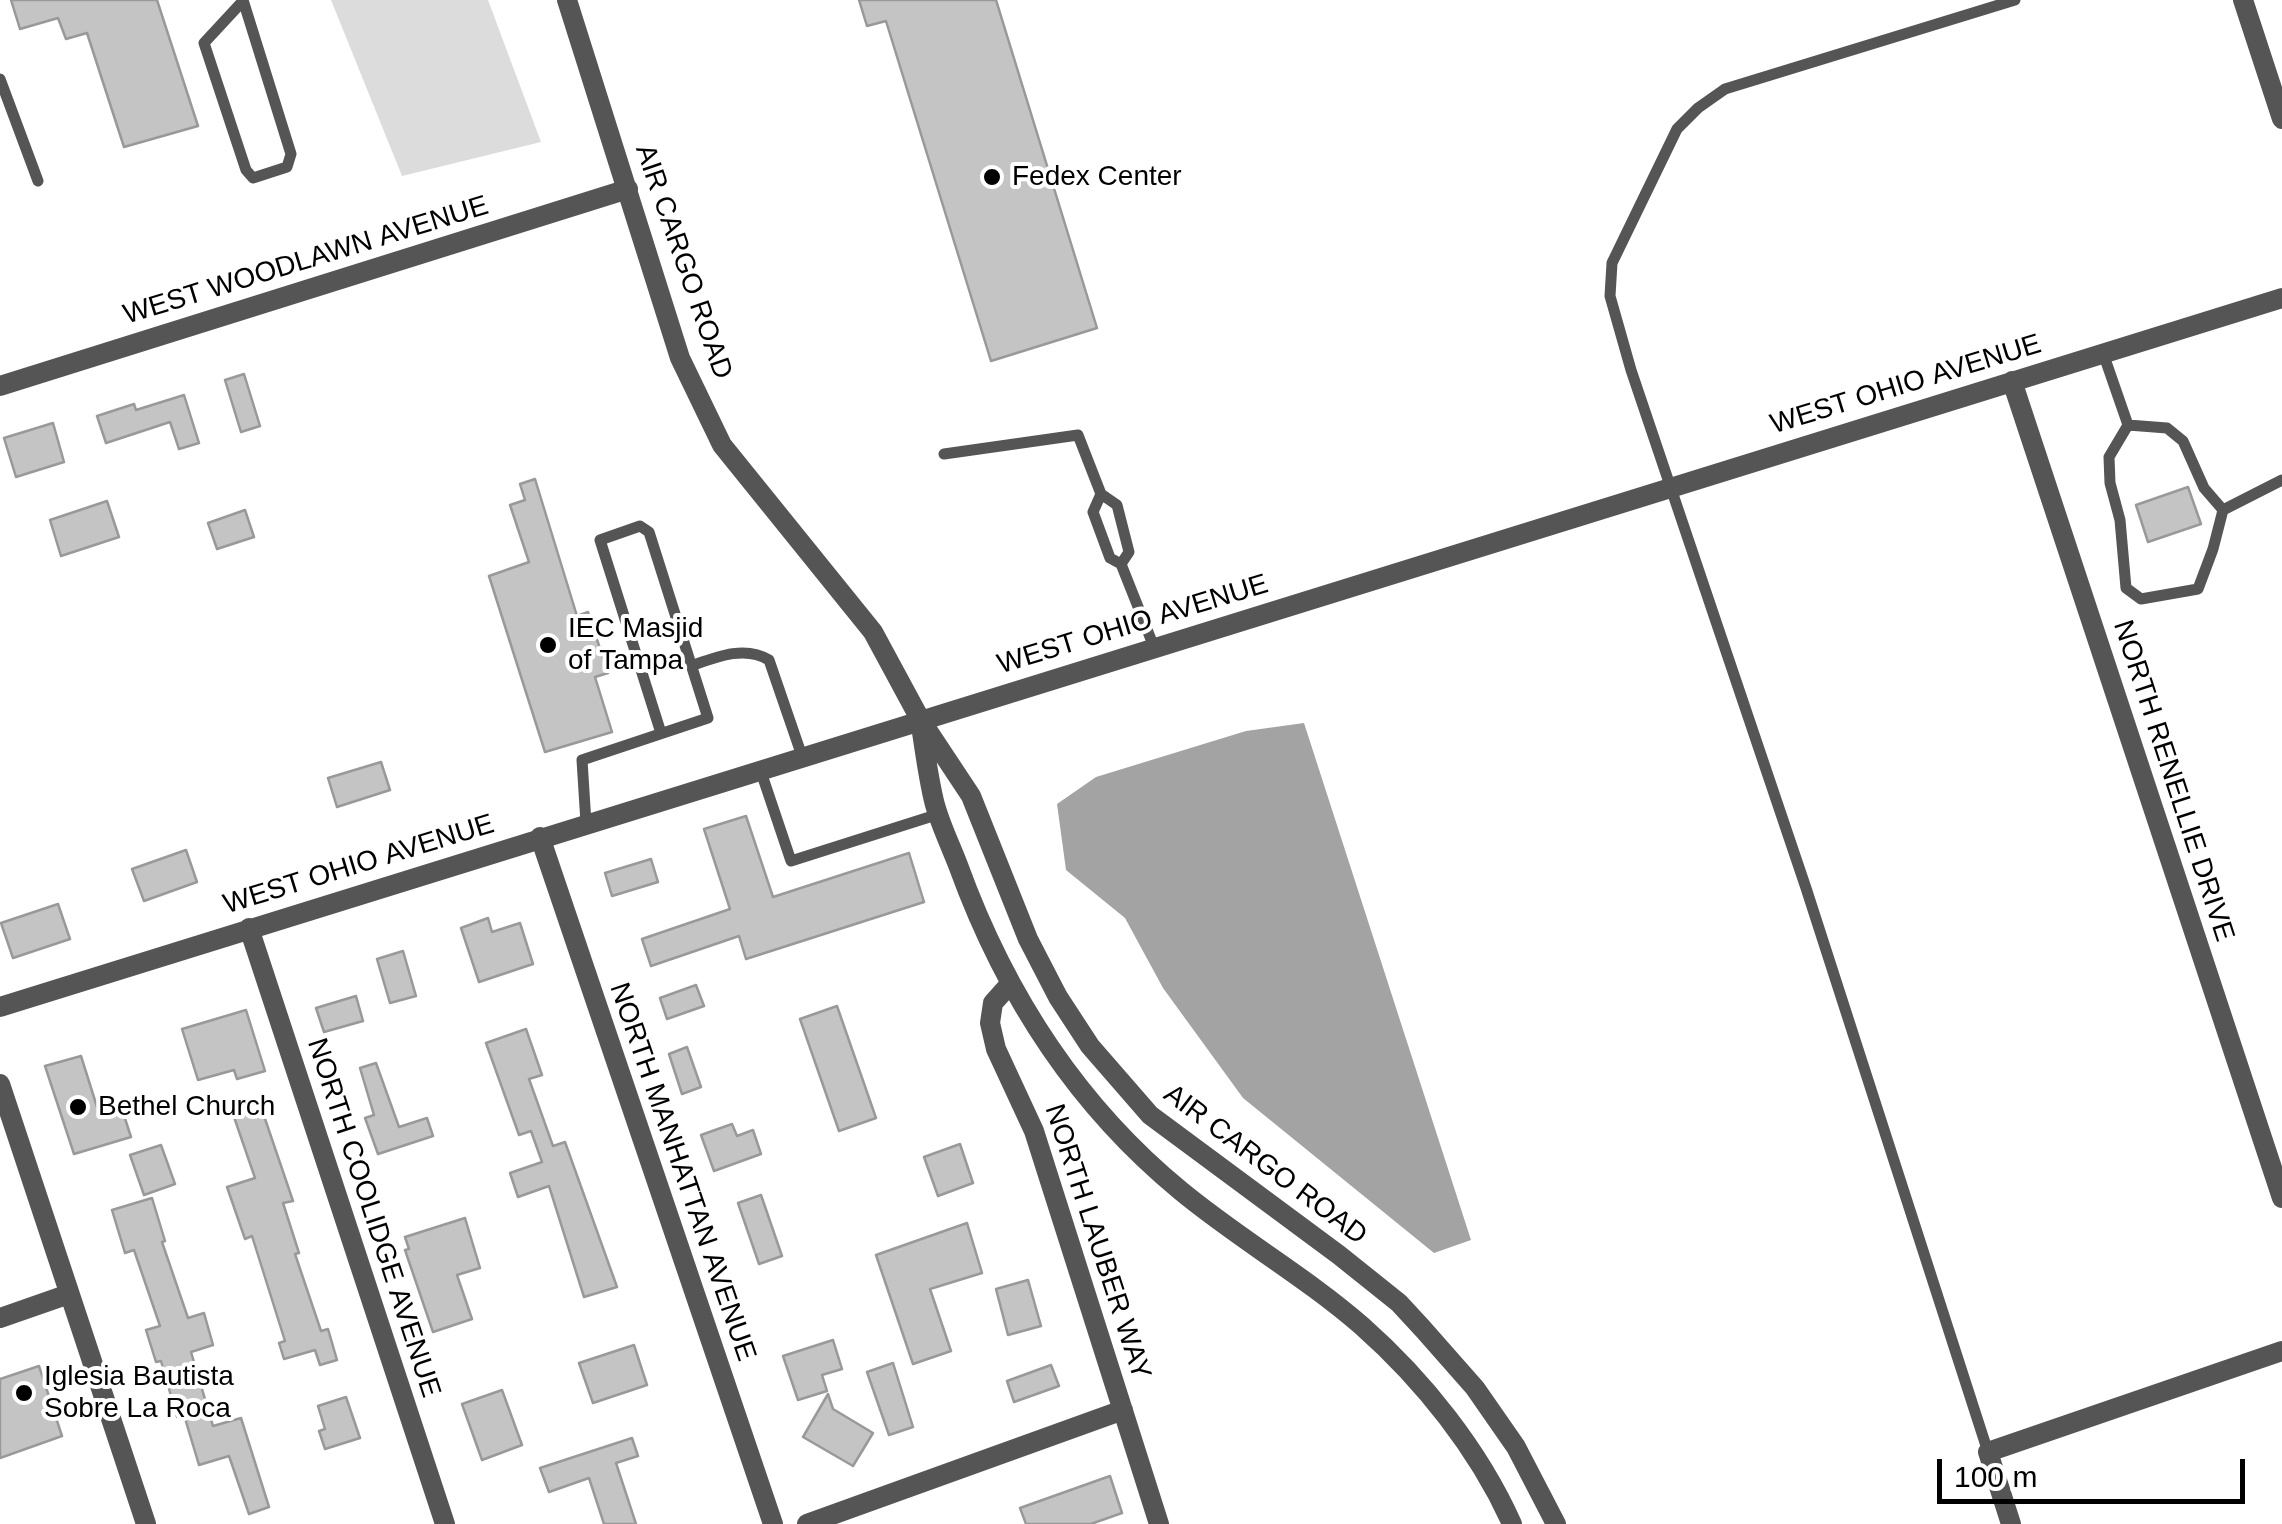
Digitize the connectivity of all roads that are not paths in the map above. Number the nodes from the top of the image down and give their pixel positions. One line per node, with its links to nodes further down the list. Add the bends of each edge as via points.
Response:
1 (566, 0): 8 (street, AIR CARGO ROAD)
2 (2015, 0): 16 (lane, via 1725,89 1677,129 1612,263 1610,296)
3 (2243, 0): 6 (street)
4 (242, 1): 4 (lane, via 204,43 254,178 286,167 292,154)
5 (0, 79): 7 (lane)
6 (2282, 119)
7 (38, 181)
8 (628, 189): 12 (street, WEST WOODLAWN AVENUE); 22 (street, AIR CARGO ROAD, via 680,358 722,445 873,632)
9 (2282, 298): 10 (street, WEST OHIO AVENUE)
10 (2102, 353): 11 (street, WEST OHIO AVENUE); 13 (lane)
11 (2012, 380): 16 (street, WEST OHIO AVENUE); 33 (street, NORTH RENELLIE DRIVE)
12 (0, 386)
13 (2128, 425): 18 (lane, via 2167,428 2183,441 2204,488); 18 (lane, via 2110,456 2126,588 2140,599 2198,589)
14 (944, 454): 17 (lane, via 1078,436)
15 (2282, 480): 18 (lane)
16 (1670, 488): 20 (street, WEST OHIO AVENUE); 38 (lane)
17 (1101, 494): 19 (lane, via 1093,512 1110,558); 19 (lane, via 1117,505 1129,552)
18 (2223, 510)
19 (1121, 564): 20 (lane)
20 (1154, 647): 22 (street, WEST OHIO AVENUE)
21 (691, 666): 23 (lane, via 708,718); 23 (lane, via 649,532 640,526 600,540); 24 (lane, via 744,652 769,660)
22 (920, 720): 24 (street, WEST OHIO AVENUE); 26 (street, AIR CARGO ROAD); 45 (street, AIR CARGO ROAD, via 971,796 1028,939 1090,1046 1150,1115 1411,1316 1505,1431)
23 (661, 733): 27 (lane, via 582,760)
24 (802, 756): 25 (street, WEST OHIO AVENUE)
25 (760, 769): 26 (lane, via 792,861); 27 (street, WEST OHIO AVENUE)
26 (938, 814): 30 (street, AIR CARGO ROAD)
27 (586, 823): 28 (street, WEST OHIO AVENUE)
28 (540, 837): 29 (street, WEST OHIO AVENUE); 41 (street, NORTH MANHATTAN AVENUE)
29 (249, 928): 31 (street, WEST OHIO AVENUE); 40 (street, NORTH COOLIDGE AVENUE)
30 (1010, 984): 37 (street, NORTH LAUBER WAY, via 993,1003 996,1049 1034,1130); 44 (street, AIR CARGO ROAD, via 1112,1128 1183,1193 1363,1327 1418,1382 1466,1444)
31 (0, 1007)
32 (0, 1084): 34 (street)
33 (2282, 1198)
34 (70, 1294): 35 (street); 39 (street)
35 (0, 1318)
36 (2282, 1351): 38 (street)
37 (1123, 1410): 42 (street); 43 (street, NORTH LAUBER WAY)
38 (1988, 1452): 46 (street)
39 (146, 1524)
40 (444, 1524)
41 (772, 1524)
42 (807, 1524)
43 (1159, 1524)
44 (1512, 1524)
45 (1556, 1524)
46 (2011, 1524)

